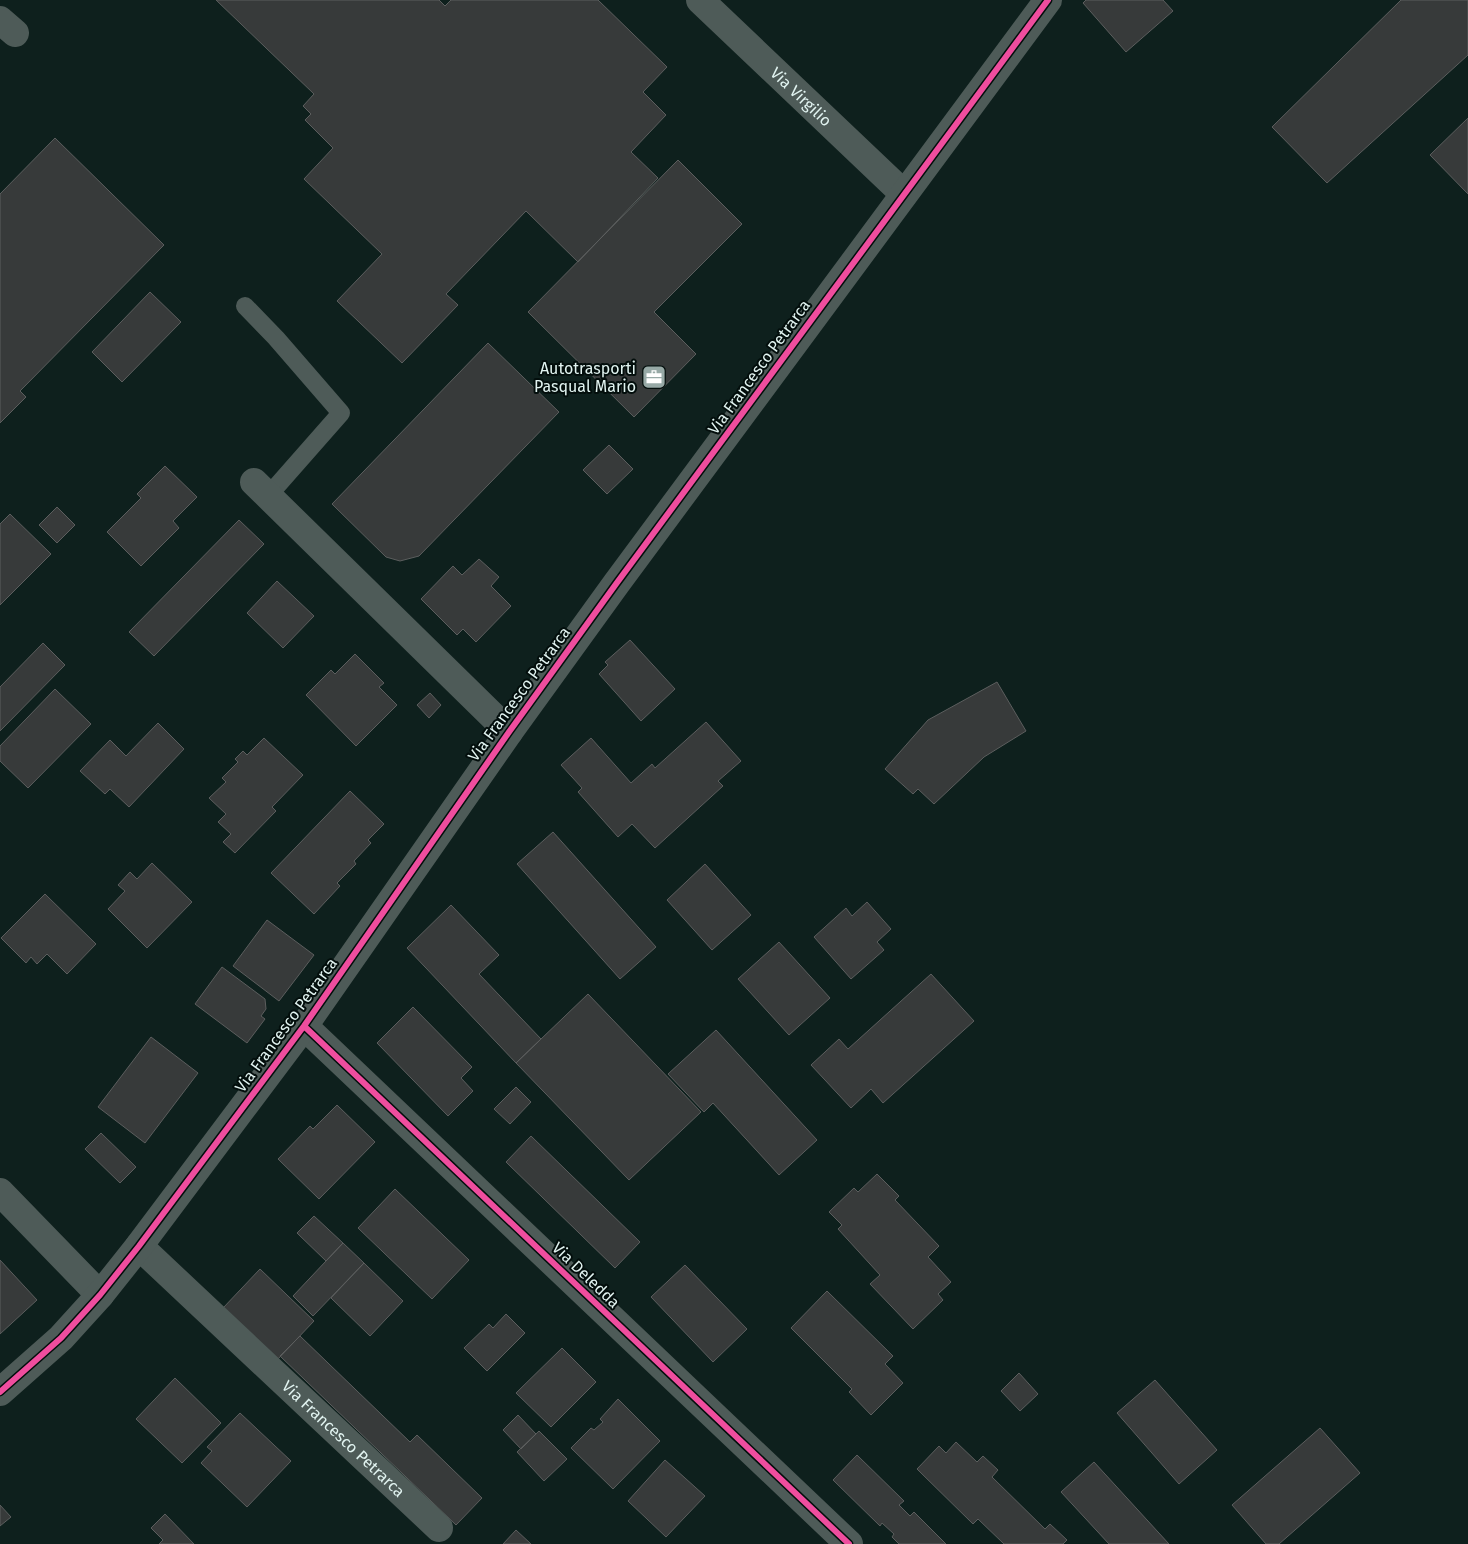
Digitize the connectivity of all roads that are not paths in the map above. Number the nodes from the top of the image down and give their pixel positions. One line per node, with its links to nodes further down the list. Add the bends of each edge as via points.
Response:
1 (700, 0): 3 (street, Via Virgilio)
2 (1048, 0): 3 (street, Via Francesco Petrarca)
3 (904, 194): 6 (street, Via Francesco Petrarca)
4 (245, 306): 5 (lane, via 341,413)
5 (261, 489): 6 (street)
6 (509, 732): 7 (street, Via Francesco Petrarca)
7 (304, 1026): 9 (street, Via Francesco Petrarca); 13 (street, Via Deledda)
8 (0, 1192): 10 (street)
9 (139, 1246): 10 (street, Via Francesco Petrarca); 12 (street, Via Francesco Petrarca)
10 (100, 1296): 11 (street, Via Francesco Petrarca, via 61,1338)
11 (0, 1392)
12 (439, 1528)
13 (849, 1544)

